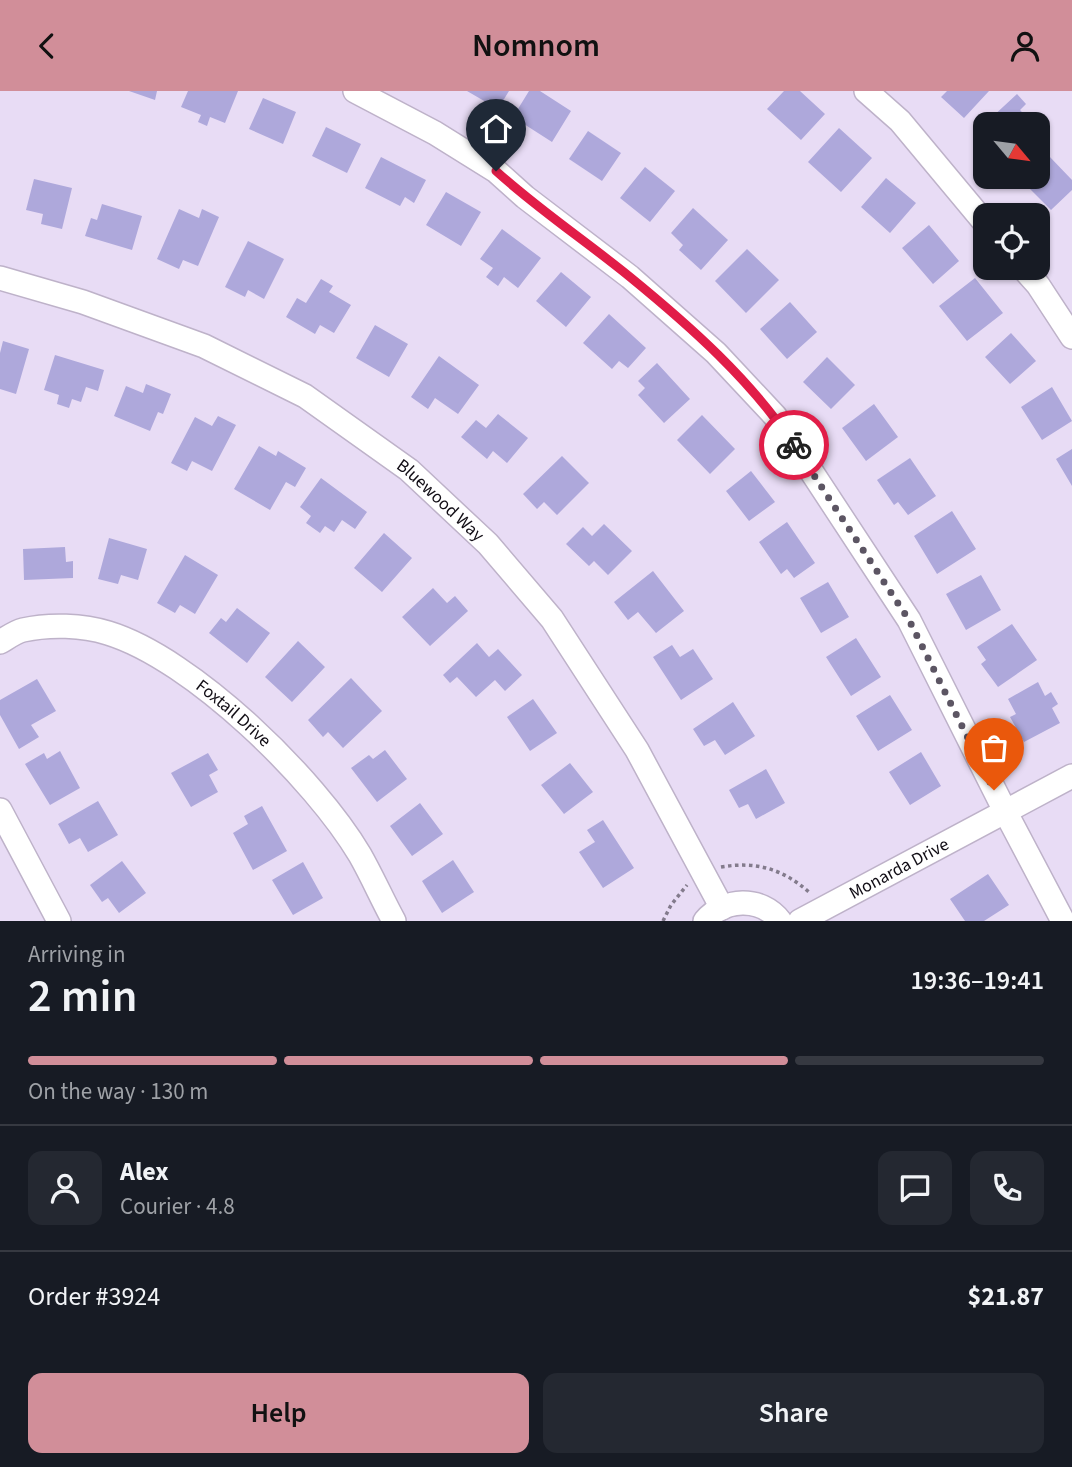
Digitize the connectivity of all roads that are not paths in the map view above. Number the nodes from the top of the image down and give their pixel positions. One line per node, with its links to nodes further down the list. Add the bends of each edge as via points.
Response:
1 (355, 91): 10 (street, via 496,171 630,277 716,353 775,416 909,620)
2 (866, 91): 3 (street, via 900,121)
3 (973, 209)
4 (0, 278): 11 (street, Bluewood Way, via 204,345 305,396 409,470 488,544 552,619 637,750 703,874)
5 (1034, 280): 6 (street)
6 (1072, 337)
7 (0, 642): 13 (street, Foxtail Drive, via 21,630 76,627 107,632 149,650 208,691 262,736 320,800 359,854)
8 (1072, 776): 10 (street, Monarda Drive)
9 (0, 810): 12 (street)
10 (1005, 811): 15 (street, Monarda Drive); 16 (street)
11 (713, 914): 14 (street, via 744,902 761,906)
12 (59, 921)
13 (394, 921)
14 (780, 921)
15 (800, 921)
16 (1063, 921)

